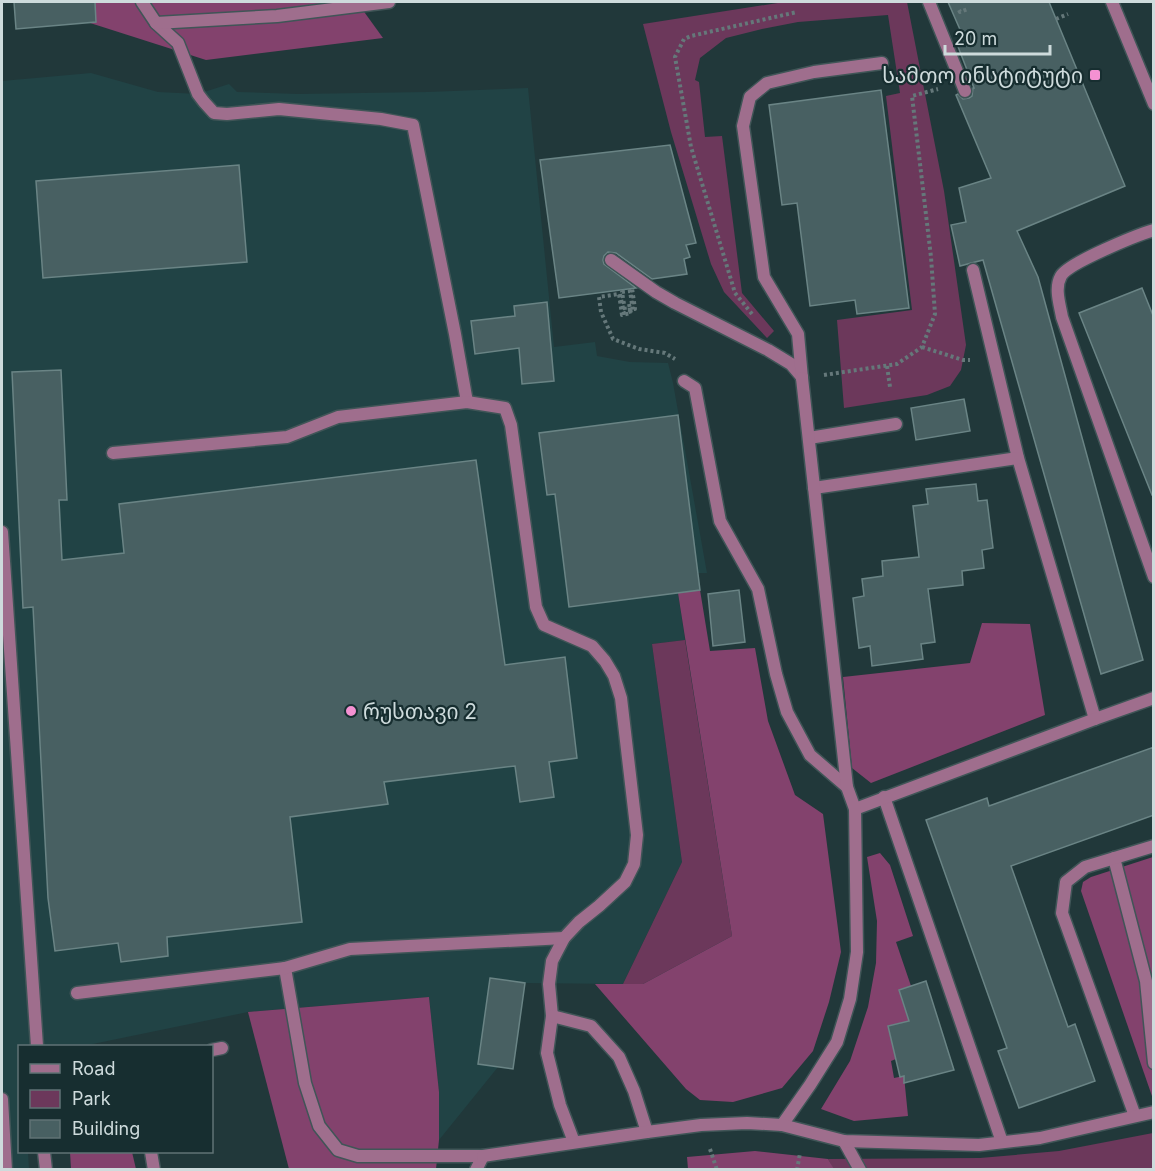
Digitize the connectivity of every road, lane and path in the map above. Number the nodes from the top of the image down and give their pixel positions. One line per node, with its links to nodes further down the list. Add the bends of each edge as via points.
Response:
1 (142, 2): 8 (street)
2 (389, 2): 8 (street, via 278,16)
3 (929, 2): 10 (street)
4 (1112, 2): 12 (street)
5 (797, 12): 17 (path, via 691,36 684,39 675,57 691,147 735,293)
6 (1068, 14): 7 (path)
7 (1056, 19)
8 (156, 23): 24 (street, via 178,43 198,94 214,113 279,109 413,125)
9 (882, 63): 21 (street, via 766,83 750,97 743,126 764,277 798,334)
10 (965, 91)
11 (926, 93): 18 (path, via 912,96 934,314)
12 (1154, 104)
13 (1154, 230): 31 (street, via 1077,262 1061,274 1057,287 1062,317)
14 (611, 260): 21 (street, via 675,303 791,364)
15 (973, 270): 19 (street)
16 (632, 288): 22 (path, bridge, via 635,309 625,310 624,301 622,292 630,291 631,301 633,311 624,313 620,294 628,292 629,303 631,313 622,315 618,294 599,297 613,339 639,349 665,352 679,362)
17 (756, 318)
18 (922, 347): 19 (path, via 963,360); 20 (path, via 897,364)
19 (993, 357): 28 (street)
20 (887, 366): 21 (path); 23 (path)
21 (802, 378): 26 (street)
22 (684, 381): 34 (street, via 694,388 720,521 758,589 787,712 810,755)
23 (890, 387)
24 (468, 402): 27 (street, via 338,417 287,437); 39 (street, via 505,408 511,425 536,607 544,625 592,646 614,676 621,698 637,836 634,864 625,882)
25 (896, 424): 26 (street)
26 (809, 438): 29 (street)
27 (113, 453)
28 (1018, 458): 29 (street); 33 (street)
29 (814, 488): 34 (street)
30 (2, 532): 43 (street)
31 (1154, 577)
32 (1154, 698): 33 (street)
33 (1095, 719): 35 (street)
34 (848, 787): 36 (street)
35 (884, 797): 36 (street); 52 (street)
36 (855, 809): 48 (street, via 857,952 850,999 837,1042)
37 (1154, 846): 38 (street)
38 (1114, 858): 44 (street, via 1146,981); 47 (street, via 1085,867 1066,882 1062,913)
39 (564, 938): 40 (street, via 350,949); 42 (street, via 552,961)
40 (285, 968): 41 (street); 55 (street, via 304,1083 319,1126 338,1150 358,1156)
41 (77, 993)
42 (552, 1016): 49 (street, via 591,1026 619,1057); 51 (street, via 547,1053)
43 (37, 1045)
44 (1154, 1062)
45 (2, 1099): 56 (street)
46 (1154, 1112): 47 (street)
47 (1135, 1116): 52 (street)
48 (782, 1125): 49 (street, via 747,1123); 50 (street)
49 (646, 1132): 51 (street)
50 (844, 1141): 52 (street, via 979,1145); 60 (street)
51 (573, 1142): 55 (street)
52 (1002, 1142)
53 (44, 1153): 57 (street)
54 (151, 1153): 58 (street)
55 (483, 1156): 59 (street)
56 (6, 1170)
57 (46, 1170)
58 (154, 1170)
59 (476, 1170)
60 (860, 1170)

